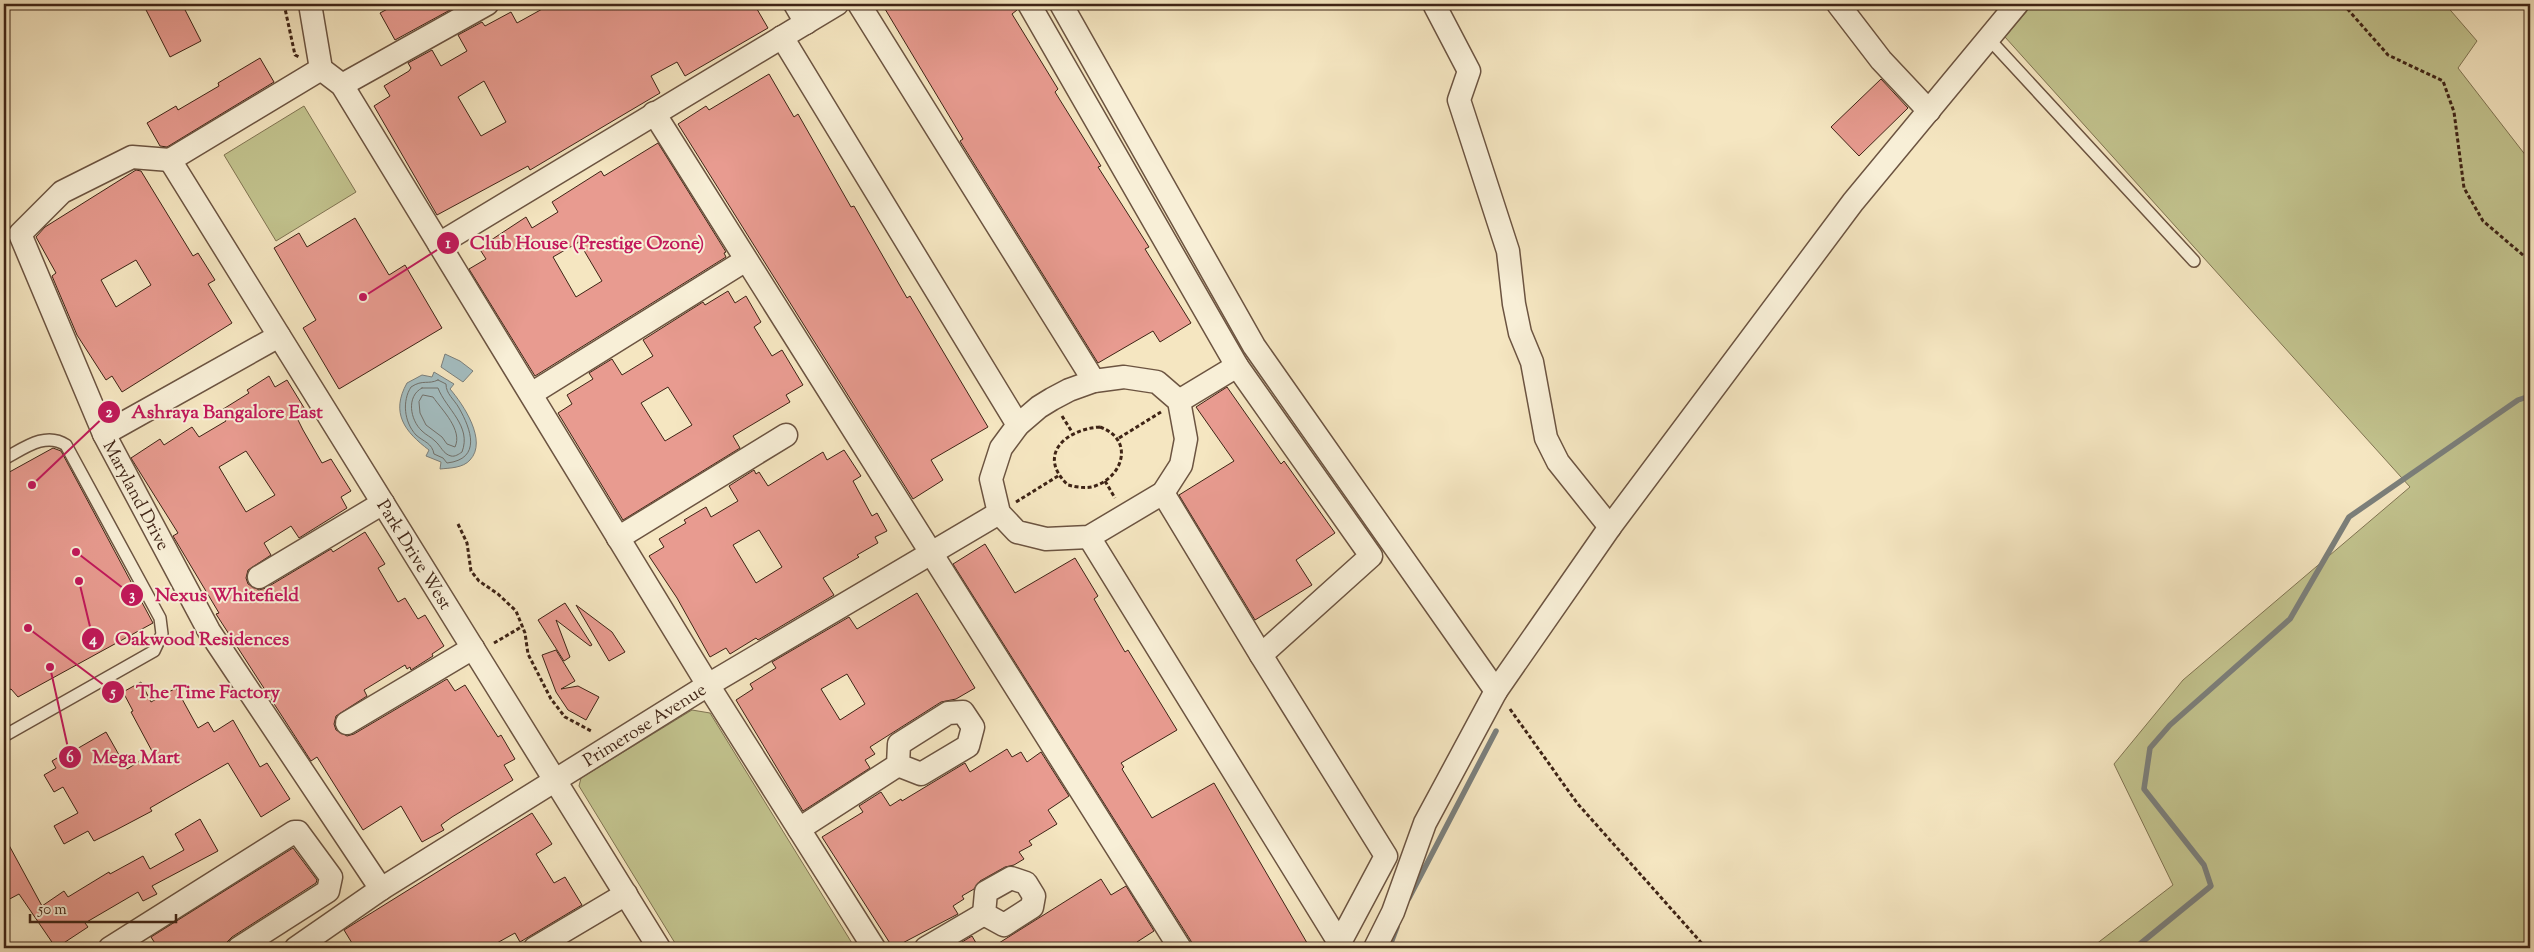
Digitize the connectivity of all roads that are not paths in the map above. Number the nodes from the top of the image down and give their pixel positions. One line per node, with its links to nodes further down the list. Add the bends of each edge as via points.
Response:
1 (310, 4): 13 (street)
2 (488, 4): 14 (street)
3 (837, 4): 10 (street)
4 (859, 4): 23 (street)
5 (1029, 4): 22 (street)
6 (1061, 4): 41 (street, via 1254,346)
7 (1438, 4): 33 (street, via 1435,6 1469,71 1459,100 1508,251 1514,304 1520,333 1532,362 1546,438 1558,462)
8 (1838, 4): 15 (street, via 1881,60)
9 (2017, 4): 12 (street)
10 (801, 13): 11 (street)
11 (782, 37): 16 (street); 26 (street)
12 (1989, 39): 15 (street); 20 (lane)
13 (321, 69): 14 (street); 17 (street)
14 (342, 85): 18 (street)
15 (1929, 111): 33 (street, via 1853,202)
16 (654, 112): 18 (street); 19 (street)
17 (170, 160): 21 (street, Park Drive West); 27 (street, Maryland Drive, via 132,156 62,192 20,234)
18 (439, 244): 24 (street)
19 (746, 260): 24 (street); 36 (street)
20 (2194, 261)
21 (279, 336): 27 (street); 31 (street, Park Drive West)
22 (1237, 366): 25 (street); 39 (street, via 1371,556)
23 (1094, 381): 25 (street, via 1124,377 1157,382); 26 (street, via 1069,390 1039,407)
24 (531, 394): 35 (street)
25 (1180, 401): 30 (street, via 1186,439 1181,465)
26 (1018, 425): 32 (street, via 1001,448 991,479)
27 (104, 434): 47 (street, Maryland Drive, via 209,631)
28 (786, 434): 35 (street)
29 (4, 459): 43 (lane, via 43,439 58,440 66,445 160,618 162,634 154,651)
30 (1163, 493): 34 (street); 39 (street)
31 (384, 504): 37 (street); 38 (street, Park Drive West)
32 (999, 514): 34 (street, via 1017,532 1046,539); 36 (street, Primerose Avenue)
33 (1610, 527): 41 (street)
34 (1089, 537): 50 (street)
35 (618, 538): 40 (street)
36 (930, 553): 40 (street, Primerose Avenue); 58 (street)
37 (259, 577)
38 (475, 651): 42 (street); 45 (street, Park Drive West)
39 (1261, 655): 50 (street, via 1386,856)
40 (708, 684): 45 (street, Primerose Avenue); 46 (street)
41 (1496, 691): 59 (street, via 1425,823 1393,912)
42 (348, 724)
43 (4, 736)
44 (898, 766): 46 (street)
45 (555, 780): 47 (street, Primerose Avenue); 48 (street, Park Drive West)
46 (798, 829): 56 (street)
47 (381, 889): 53 (street, Primerose Avenue)
48 (626, 894): 54 (street); 55 (street, Park Drive West)
49 (984, 914): 57 (street)
50 (1338, 946)
51 (110, 948): 52 (street, via 294,832 300,833 331,877 328,891)
52 (239, 948)
53 (297, 948)
54 (535, 948)
55 (659, 948)
56 (874, 948)
57 (926, 948)
58 (1180, 948)
59 (1375, 948)

